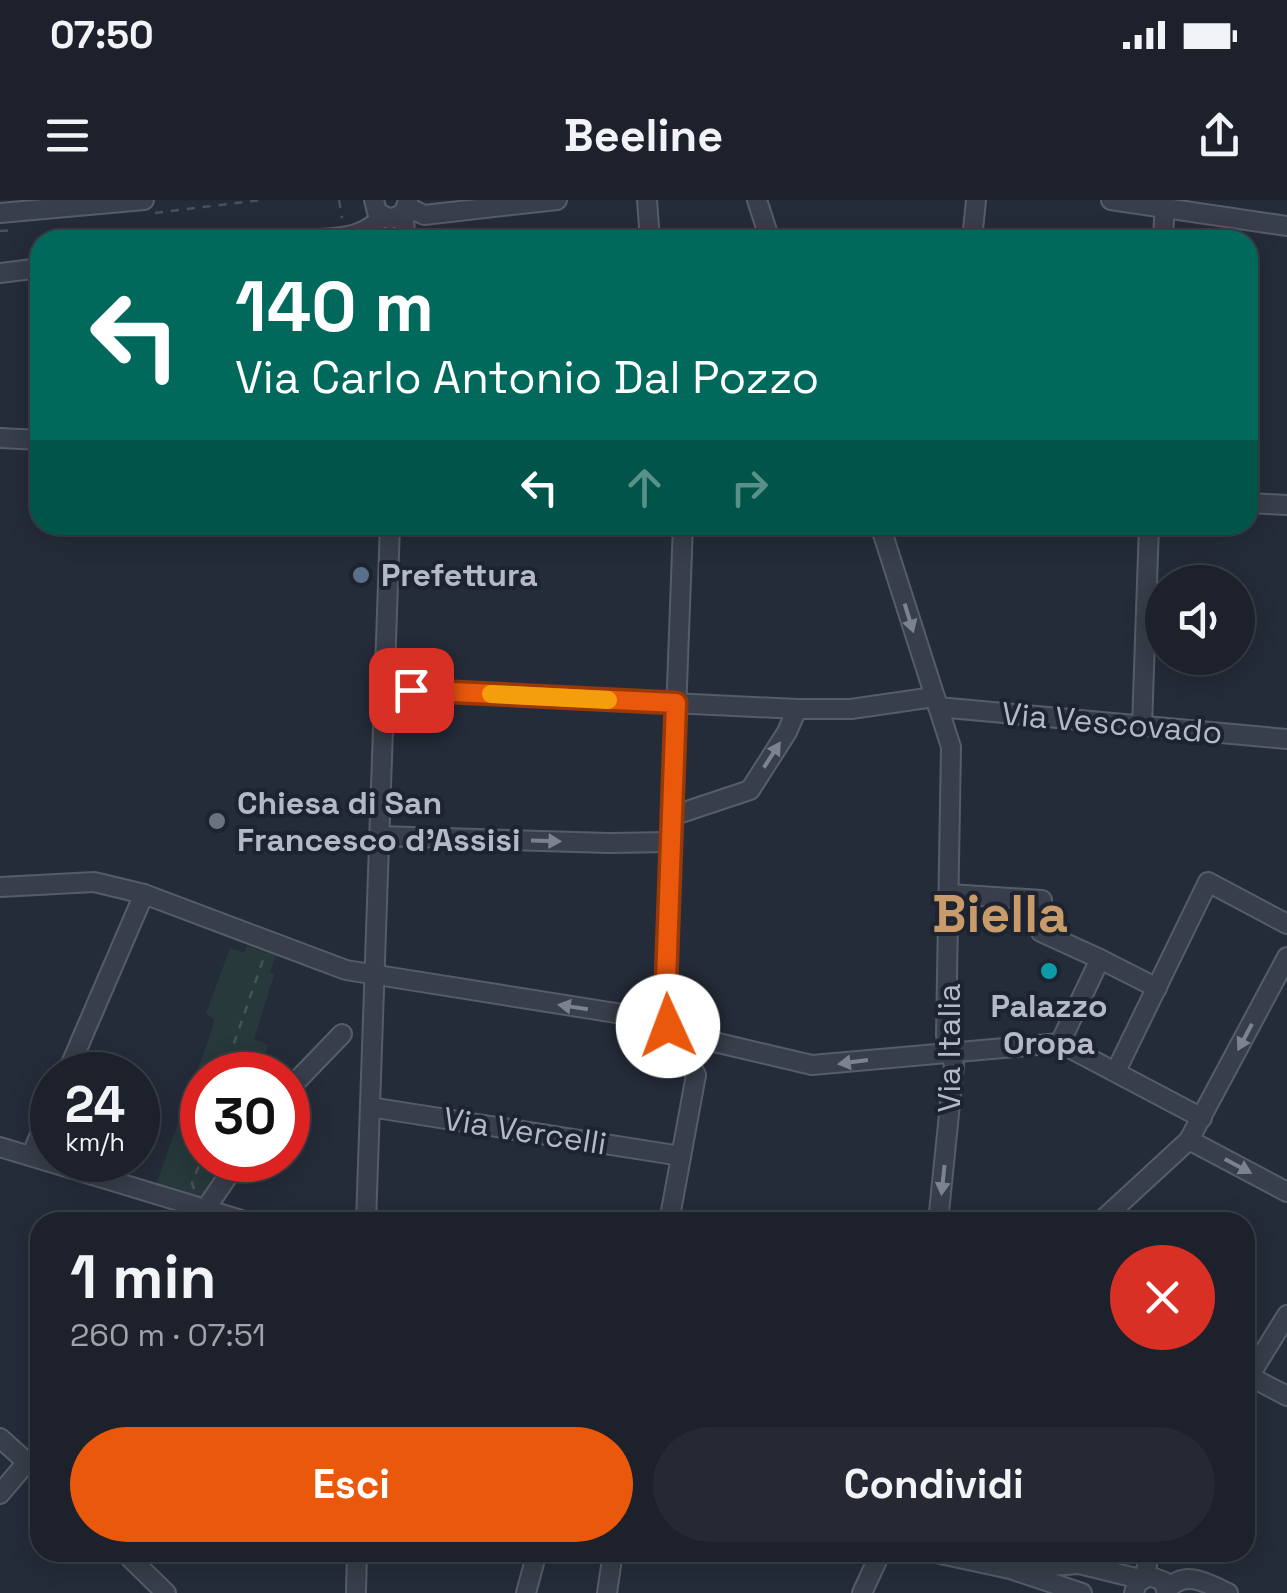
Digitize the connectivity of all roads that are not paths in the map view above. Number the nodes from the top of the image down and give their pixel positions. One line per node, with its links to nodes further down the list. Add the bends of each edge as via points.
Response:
1 (42, 200): 9 (street)
2 (144, 200): 9 (street)
3 (557, 200): 10 (street, via 424,216)
4 (647, 200): 14 (street)
5 (757, 200): 15 (street)
6 (976, 200): 16 (street)
7 (1111, 200): 8 (street)
8 (1164, 204): 12 (street); 17 (street)
9 (84, 206): 11 (street)
10 (392, 209): 13 (street)
11 (0, 213)
12 (1287, 226)
13 (342, 230)
14 (649, 230)
15 (767, 230)
16 (973, 230)
17 (1163, 230)
18 (30, 269): 19 (street)
19 (0, 273)
20 (0, 438): 21 (street)
21 (30, 440)
22 (1258, 504): 23 (street)
23 (1287, 505)
24 (390, 535): 28 (street)
25 (683, 535): 30 (street)
26 (883, 535): 29 (street, Via Italia, one-way to 29)
27 (1149, 535): 32 (street)
28 (384, 689): 30 (street, Via Vescovado); 35 (street)
29 (936, 702): 31 (street, Via Vescovado); 32 (street, Via Vescovado); 39 (street, Via Italia, via 951,747)
30 (676, 703): 31 (street, Via Vescovado); 34 (street)
31 (797, 709): 34 (street, one-way to 31, via 750,790)
32 (1142, 726): 33 (street, Via Vescovado)
33 (1287, 739)
34 (672, 816): 36 (street)
35 (379, 836): 36 (street, one-way to 36); 43 (street)
36 (672, 842): 45 (street)
37 (0, 887): 38 (street, via 94,882)
38 (144, 894): 43 (street); 49 (street)
39 (950, 894): 42 (street, via 1042,900 1040,932); 48 (street, Via Italia)
40 (1287, 924): 44 (street, via 1208,882)
41 (1287, 957): 53 (street, one-way to 53)
42 (1100, 960): 44 (street); 47 (street)
43 (374, 977): 45 (street, one-way to 43); 46 (street)
44 (1158, 988): 50 (street)
45 (668, 1026): 48 (street, one-way to 45, via 812,1065); 57 (street, via 696,1075)
46 (358, 1032): 51 (street); 52 (street)
47 (1060, 1042): 48 (street); 50 (street)
48 (950, 1051): 65 (street, Via Italia, one-way to 65)
49 (76, 1052)
50 (1116, 1071): 53 (street)
51 (310, 1072)
52 (370, 1106): 57 (street, Via Vercelli); 63 (street)
53 (1202, 1118): 54 (street)
54 (1189, 1140): 60 (street, one-way to 60); 66 (street)
55 (0, 1147): 56 (street)
56 (30, 1156)
57 (681, 1156): 64 (street)
58 (111, 1182): 61 (street)
59 (221, 1182): 61 (street)
60 (1287, 1192)
61 (201, 1207): 62 (street)
62 (216, 1212)
63 (366, 1212)
64 (671, 1212)
65 (939, 1212)
66 (1111, 1212)
67 (1287, 1315): 68 (street)
68 (1255, 1363)
69 (1255, 1378): 70 (street)
70 (1287, 1396)
71 (0, 1438): 72 (street)
72 (30, 1465)
73 (30, 1470): 74 (street)
74 (0, 1494)
75 (134, 1562): 84 (street)
76 (357, 1562): 85 (street)
77 (534, 1562): 86 (street)
78 (612, 1562): 87 (street)
79 (876, 1562): 88 (street)
80 (978, 1562): 81 (street)
81 (1010, 1569): 82 (street, via 1079,1564); 89 (street)
82 (1140, 1583): 83 (street, via 1159,1578)
83 (1167, 1591): 90 (street, via 1191,1577)
84 (166, 1593)
85 (356, 1593)
86 (526, 1593)
87 (608, 1593)
88 (862, 1593)
89 (1082, 1593)
90 (1228, 1593)

